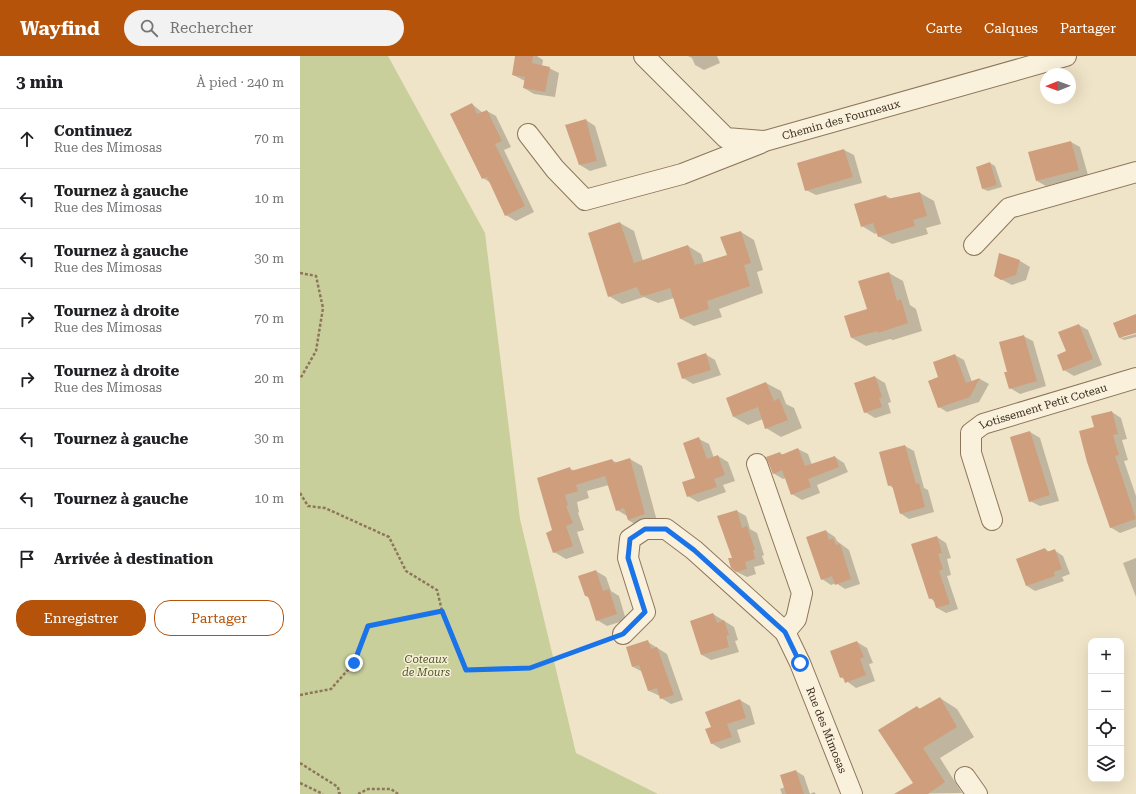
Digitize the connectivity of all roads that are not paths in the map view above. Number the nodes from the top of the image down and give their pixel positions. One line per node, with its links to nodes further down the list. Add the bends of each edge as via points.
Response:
1 (644, 56): 4 (street, Chemin des Fourneaux, via 726,138)
2 (1066, 56): 4 (street, Chemin des Fourneaux)
3 (528, 134): 4 (street, via 555,169 585,200 682,174)
4 (766, 141)
5 (1136, 172): 6 (street, via 1009,208)
6 (974, 245)
7 (1136, 378): 9 (street, Lotissement Petit Coteau, via 983,424 971,433 971,453)
8 (758, 464): 10 (street, via 802,593 796,619)
9 (992, 520)
10 (785, 632): 11 (street, Rue des Mimosas, via 694,550 666,529 645,529 630,539 628,558 645,612); 13 (street, Rue des Mimosas, via 800,663)
11 (623, 634)
12 (966, 777): 14 (street)
13 (852, 794)
14 (977, 794)

